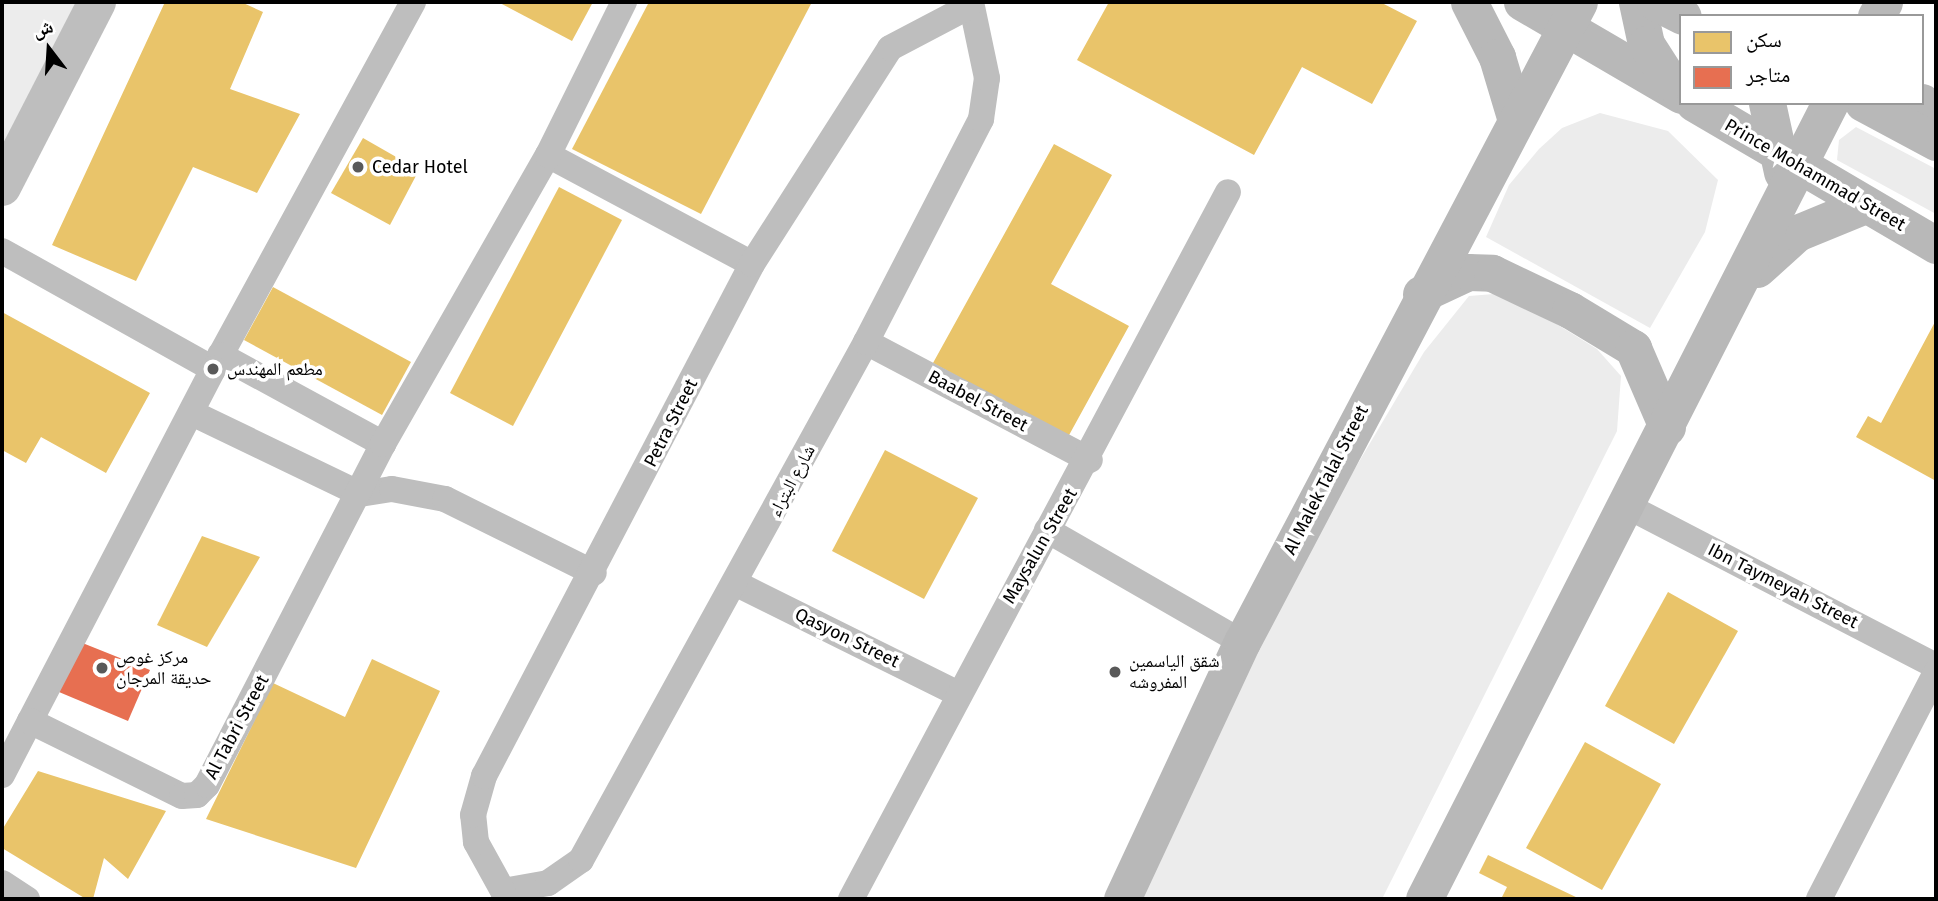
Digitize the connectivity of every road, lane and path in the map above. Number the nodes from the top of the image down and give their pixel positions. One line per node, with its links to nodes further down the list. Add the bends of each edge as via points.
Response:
1 (96, 2): 23 (highway)
2 (413, 2): 32 (street)
3 (624, 2): 21 (street, Al Tabri Street)
4 (1469, 2): 18 (main road, via 1497,57)
5 (1522, 2): 9 (main road, Prince Mohammad Street)
6 (1637, 2): 11 (main road, via 1651,56)
7 (1655, 2): 10 (main road)
8 (970, 4): 28 (street, Petra Street, via 890,48); 31 (street, شارع البتراء, via 987,78 981,119)
9 (1572, 14): 12 (main road, Prince Mohammad Street); 18 (main road, Al Malek Talal Street)
10 (1679, 14)
11 (1679, 90)
12 (1679, 93)
13 (1695, 105): 22 (main road, Prince Mohammad Street)
14 (1767, 105): 22 (main road)
15 (1829, 105): 22 (main road)
16 (1867, 105): 20 (main road)
17 (1924, 105): 19 (main road)
18 (1515, 117): 30 (main road, Al Malek Talal Street)
19 (1936, 121)
20 (1936, 142)
21 (548, 155): 28 (street); 35 (street, Al Tabri Street)
22 (1786, 182): 25 (main road, Prince Mohammad Street); 29 (main road)
23 (2, 187)
24 (1228, 192): 36 (street, Maysalun Street)
25 (1865, 205): 26 (main road, Prince Mohammad Street); 29 (main road, via 1797,233)
26 (1936, 245)
27 (2, 251): 32 (street)
28 (752, 264): 40 (street, Petra Street)
29 (1742, 285): 34 (main road)
30 (1421, 294): 34 (main road, via 1480,271 1502,276 1570,310 1633,348); 42 (main road, Al Malek Talal Street)
31 (866, 342): 36 (street, Baabel Street); 41 (street, شارع البتراء)
32 (217, 362): 33 (street); 35 (street)
33 (192, 413): 37 (street); 46 (street)
34 (1667, 427): 38 (main road)
35 (383, 444): 37 (street, Al Tabri Street)
36 (1090, 460): 39 (street, Maysalun Street)
37 (360, 494): 40 (street, via 392,489 445,499); 46 (street, Al Tabri Street, via 197,795 182,796)
38 (1629, 506): 43 (street, Ibn Taymeyah Street); 53 (main road)
39 (1047, 530): 42 (street); 45 (street, Maysalun Street)
40 (594, 573): 49 (street, Petra Street, via 484,776 474,815 476,842)
41 (737, 584): 45 (street, Qasyon Street); 49 (street, شارع البتراء, via 581,860 548,883)
42 (1242, 642): 52 (main road, Al Malek Talal Street)
43 (1936, 666)
44 (1936, 672): 54 (street)
45 (957, 693): 51 (street, Maysalun Street)
46 (30, 721): 47 (street)
47 (2, 775)
48 (2, 883): 50 (street)
49 (502, 895)
50 (27, 899)
51 (851, 899)
52 (1122, 899)
53 (1424, 899)
54 (1819, 899)

